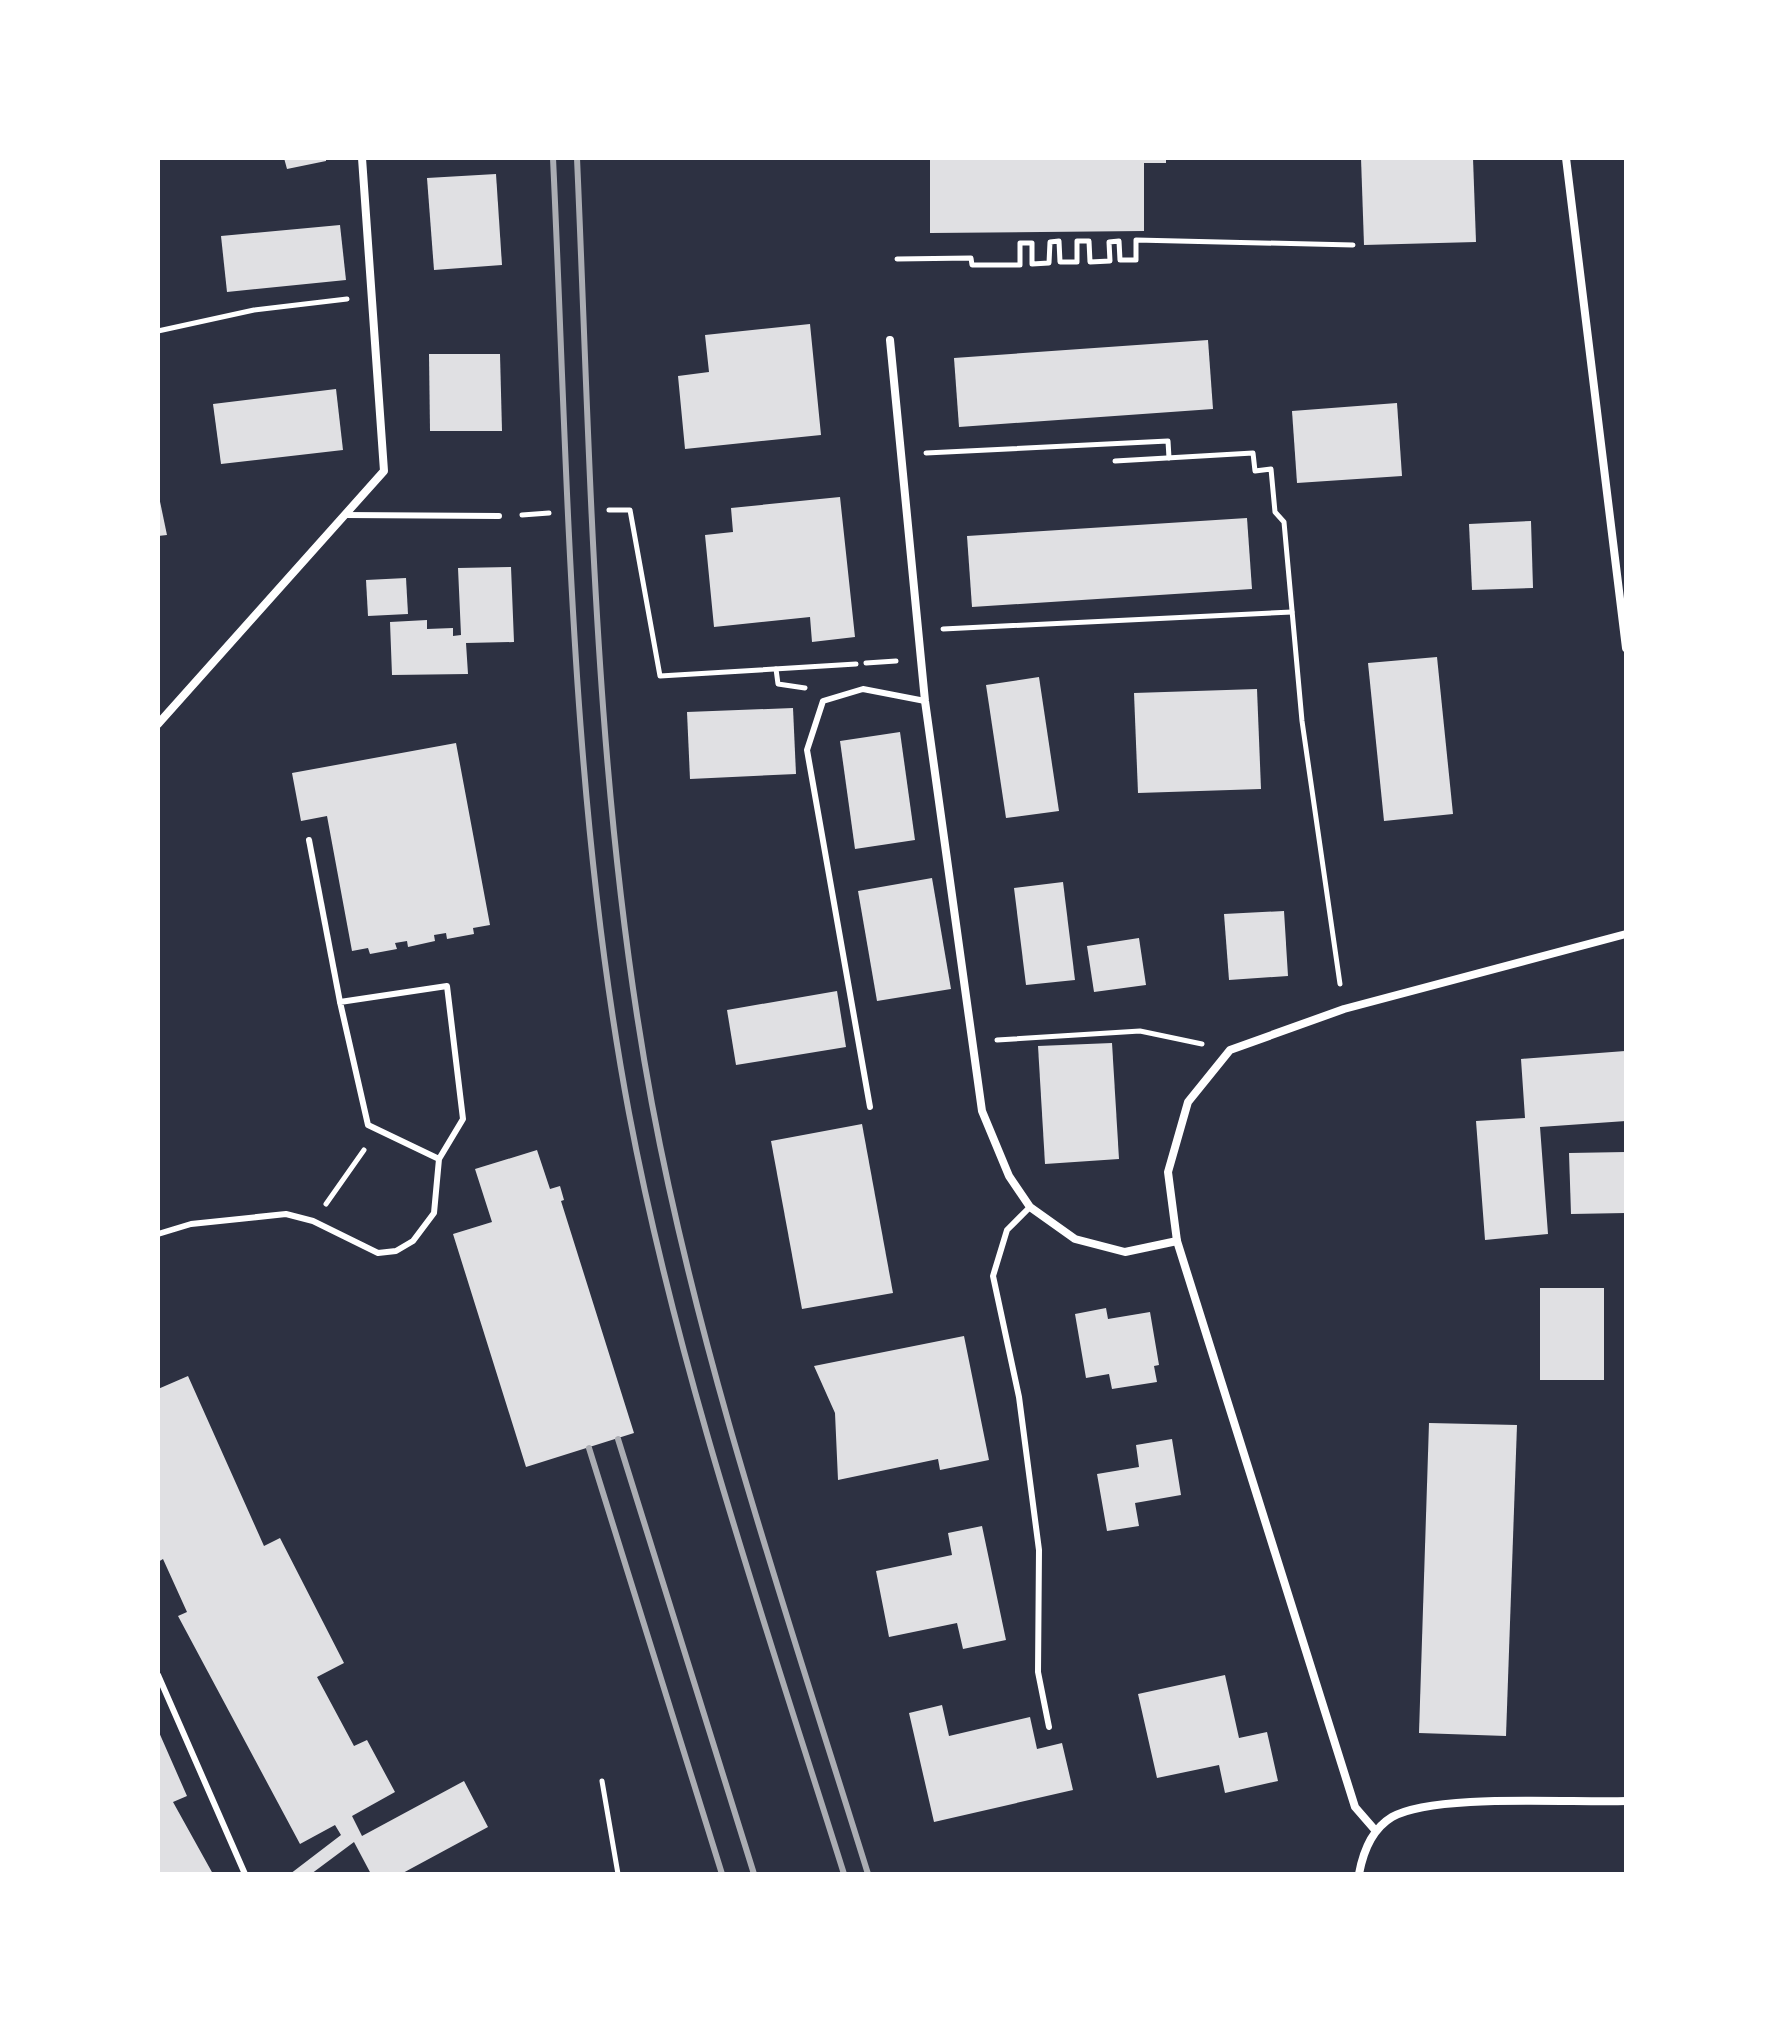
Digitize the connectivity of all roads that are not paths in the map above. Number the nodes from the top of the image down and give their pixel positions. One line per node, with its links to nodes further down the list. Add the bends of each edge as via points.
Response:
1 (362, 158): 4 (street, via 384,471)
2 (1566, 158): 6 (street)
3 (890, 340): 7 (street)
4 (345, 515): 5 (lane); 8 (street)
5 (499, 516)
6 (1626, 648)
7 (925, 701): 12 (lane, via 863,689 823,701 807,750); 14 (street, via 982,1111 1009,1176)
8 (158, 724)
9 (309, 840): 11 (lane)
10 (1626, 934): 16 (street, via 1344,1009 1230,1050 1188,1102 1168,1172)
11 (340, 1002): 13 (lane, via 368,1125); 13 (lane, via 447,986 463,1119)
12 (870, 1107)
13 (439, 1159): 15 (lane, via 434,1213 413,1241 396,1251 360,1247 313,1221 286,1214 191,1224)
14 (1030, 1207): 16 (street, via 1075,1239 1125,1252); 18 (lane, via 1007,1230 993,1276 1019,1397 1037,1535 1038,1672)
15 (158, 1234)
16 (1177, 1241): 20 (street, via 1355,1807)
17 (158, 1675): 21 (lane)
18 (1049, 1727)
19 (1626, 1801): 20 (street, via 1428,1804)
20 (1375, 1830): 22 (street)
21 (245, 1874)
22 (1359, 1874)

